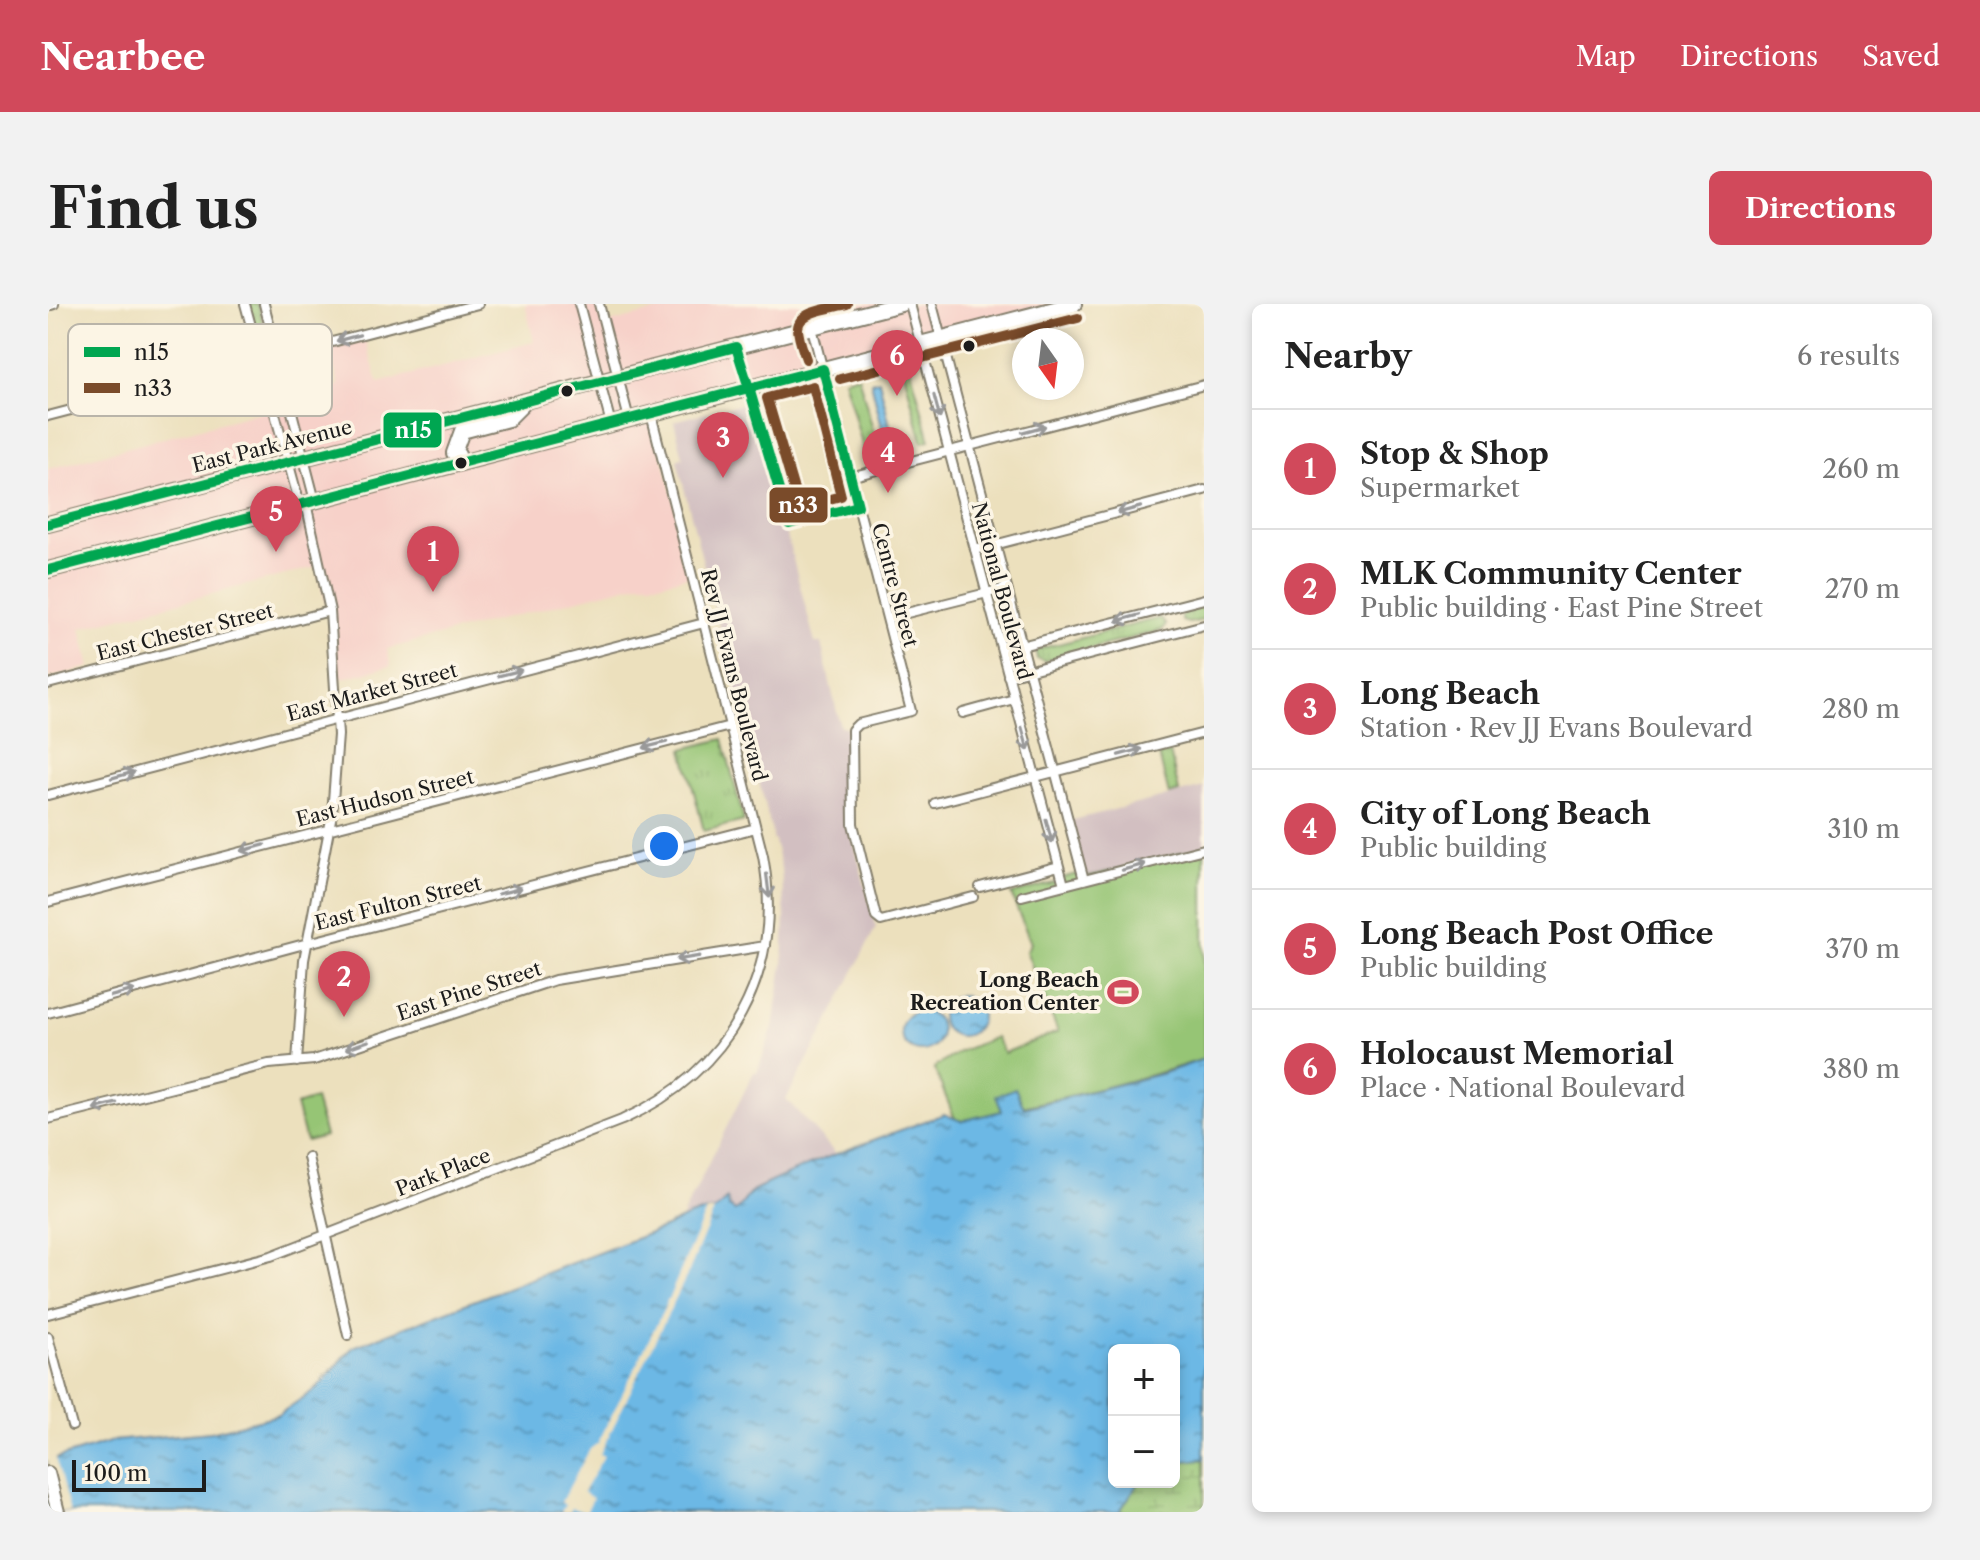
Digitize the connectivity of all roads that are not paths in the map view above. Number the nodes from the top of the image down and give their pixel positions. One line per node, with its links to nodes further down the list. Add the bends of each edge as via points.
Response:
1 (54, 304): 11 (street)
2 (245, 304): 12 (street)
3 (264, 304): 13 (street)
4 (478, 304): 16 (street, one-way to 16)
5 (579, 304): 20 (street)
6 (599, 304): 19 (street)
7 (901, 304): 14 (highway, East Park Avenue)
8 (910, 304): 17 (street, National Boulevard)
9 (932, 304): 15 (street, National Boulevard)
10 (1074, 304): 15 (highway)
11 (48, 306)
12 (251, 324)
13 (269, 324)
14 (812, 328): 18 (street, Centre Street); 19 (highway, East Park Avenue)
15 (941, 339): 17 (highway); 29 (street, National Boulevard)
16 (332, 342)
17 (921, 344): 18 (highway); 30 (street, National Boulevard, one-way to 30)
18 (823, 369): 24 (highway); 33 (street, Centre Street)
19 (618, 377): 20 (highway, East Park Avenue); 28 (street)
20 (599, 382): 22 (highway, East Park Avenue); 28 (street)
21 (1204, 385): 29 (street, one-way to 21)
22 (526, 401): 31 (highway, East Park Avenue); 32 (highway, via 508,419 462,431 454,453)
23 (68, 411): 25 (street)
24 (651, 414): 28 (highway); 45 (street, Rev JJ Evans Boulevard)
25 (48, 416)
26 (281, 416): 31 (street)
27 (288, 416): 31 (street)
28 (619, 422): 32 (highway)
29 (970, 446): 30 (street); 37 (street, National Boulevard)
30 (949, 451): 33 (street); 38 (street, National Boulevard)
31 (296, 460): 35 (street); 35 (street); 36 (highway, East Park Avenue)
32 (458, 464): 35 (highway)
33 (850, 477): 44 (street, Centre Street)
34 (1204, 490): 37 (street, one-way to 37)
35 (307, 503): 39 (highway); 43 (street)
36 (48, 524)
37 (996, 544): 38 (street); 40 (street, National Boulevard)
38 (975, 550): 41 (street, National Boulevard)
39 (48, 570)
40 (1007, 588): 41 (street); 47 (street, National Boulevard)
41 (986, 593): 44 (street); 48 (street, National Boulevard)
42 (1204, 599): 47 (street, one-way to 47)
43 (330, 611): 51 (street, East Chester Street); 54 (street)
44 (887, 618): 69 (street, Centre Street, via 911,711 852,730 853,824 876,917 881,921)
45 (704, 623): 54 (street, East Market Street, one-way to 45); 55 (street, Rev JJ Evans Boulevard)
46 (1204, 625): 49 (street)
47 (1022, 646): 48 (street); 49 (street, National Boulevard)
48 (1002, 651): 50 (street, National Boulevard)
49 (1029, 671): 50 (street); 57 (street, National Boulevard)
50 (1008, 676): 52 (street, National Boulevard)
51 (48, 684)
52 (1014, 699): 53 (street); 58 (street, National Boulevard, one-way to 58)
53 (963, 713)
54 (337, 717): 59 (street, East Market Street, one-way to 54); 61 (street)
55 (730, 726): 61 (street, East Hudson Street, one-way to 61); 62 (street, Rev JJ Evans Boulevard)
56 (1204, 733): 57 (street, one-way to 56)
57 (1056, 771): 58 (street); 65 (street, National Boulevard)
58 (1035, 777): 60 (street); 64 (street, National Boulevard, one-way to 64)
59 (48, 795)
60 (935, 803)
61 (329, 828): 70 (street, East Hudson Street, one-way to 70); 71 (street)
62 (756, 828): 71 (street, East Fulton Street, one-way to 62); 72 (street, Rev JJ Evans Boulevard, one-way to 72, via 769,891)
63 (1204, 849): 65 (street, one-way to 63)
64 (1059, 866): 66 (street, National Boulevard); 67 (street)
65 (1084, 880): 66 (street)
66 (1064, 885): 68 (street)
67 (980, 887)
68 (1022, 896)
69 (973, 897)
70 (48, 902)
71 (308, 943): 73 (street, East Fulton Street, one-way to 71); 74 (street)
72 (765, 946): 74 (street, East Pine Street, one-way to 74, via 552,981); 77 (street, Park Place, via 748,1001 727,1037 701,1069 656,1104)
73 (48, 1013)
74 (297, 1062): 75 (street, East Pine Street, one-way to 75, via 269,1064)
75 (48, 1119)
76 (308, 1157): 77 (street)
77 (325, 1235): 78 (street, Park Place, via 271,1256); 79 (street)
78 (48, 1314)
79 (348, 1335)
80 (48, 1337): 81 (street)
81 (72, 1426)
82 (48, 1473): 83 (main road)
83 (58, 1512)

